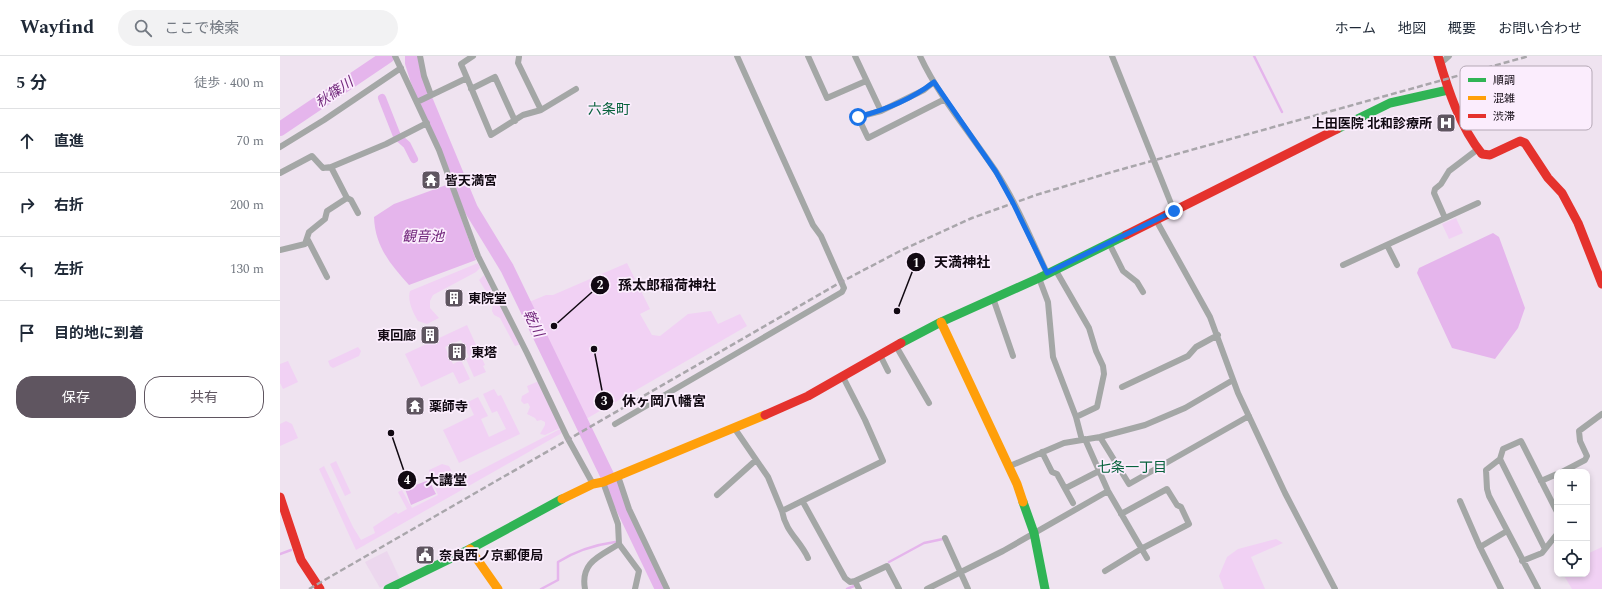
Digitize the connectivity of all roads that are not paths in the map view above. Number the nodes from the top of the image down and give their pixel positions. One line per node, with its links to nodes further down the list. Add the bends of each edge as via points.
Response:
1 (395, 56): 12 (street)
2 (420, 56): 19 (street)
3 (473, 56): 13 (street, via 461,64)
4 (737, 56): 63 (street, via 844,288 842,292)
5 (808, 56): 14 (street, via 827,98)
6 (855, 56): 14 (street)
7 (920, 56): 15 (street)
8 (1112, 56): 34 (street)
9 (1449, 56): 11 (street)
10 (519, 57): 22 (street, via 518,63)
11 (1439, 59): 18 (street)
12 (401, 68): 21 (street); 28 (street)
13 (467, 78): 16 (street); 19 (street)
14 (866, 81): 23 (street)
15 (934, 82): 20 (street); 23 (street, via 924,90)
16 (471, 89): 25 (street, via 495,77); 25 (street, via 491,135)
17 (576, 89): 22 (street)
18 (1448, 90): 24 (street); 34 (street, via 1390,103)
19 (431, 95): 21 (street)
20 (945, 100): 23 (street, via 868,138 858,117); 44 (street, via 996,172)
21 (417, 102): 26 (street)
22 (541, 110): 25 (street, via 523,115)
23 (881, 111)
24 (1460, 114)
25 (515, 121)
26 (427, 123): 30 (street, via 386,144); 77 (street, via 478,256)
27 (1468, 130): 29 (street)
28 (280, 147)
29 (1478, 149): 36 (street, via 1449,171 1435,189 1434,193); 47 (street, via 1482,154 1490,155 1520,141 1525,143 1548,178 1562,193 1578,223)
30 (331, 167): 31 (street, via 323,168 312,156); 32 (street)
31 (280, 173)
32 (347, 198): 35 (street, via 351,200); 38 (street, via 327,211 325,219 312,229)
33 (1478, 203): 36 (street)
34 (1174, 211): 37 (street)
35 (358, 213)
36 (1445, 218): 40 (street)
37 (1156, 220): 39 (street); 51 (street)
38 (308, 240): 41 (street, via 305,244); 45 (street)
39 (1109, 243): 44 (street); 48 (street, via 1123,271 1137,282)
40 (1387, 245): 42 (street); 43 (street)
41 (280, 250)
42 (1343, 265)
43 (1397, 265)
44 (1051, 271): 46 (street); 62 (street, via 1086,322 1103,366 1104,374 1097,407)
45 (327, 276)
46 (1038, 278): 49 (street); 62 (street, via 1048,302 1053,357)
47 (1602, 284)
48 (1144, 292)
49 (993, 298): 50 (street); 54 (street)
50 (941, 322): 52 (street); 70 (street)
51 (1218, 335): 57 (street); 58 (street, via 1196,347 1188,356)
52 (896, 346): 53 (street); 59 (street)
53 (880, 354): 55 (street); 56 (street)
54 (1013, 356)
55 (888, 371)
56 (843, 377): 64 (street); 83 (street, via 883,460)
57 (1233, 380): 61 (street); 65 (street, via 1186,408 1145,425)
58 (1122, 387)
59 (930, 403)
60 (1602, 414): 71 (street, via 1579,431 1580,441 1587,456 1585,460)
61 (1249, 416): 65 (street, via 1129,484); 114 (street, via 1285,493)
62 (1076, 417): 66 (street)
63 (615, 424)
64 (735, 429): 69 (street); 74 (street)
65 (1100, 437): 66 (street)
66 (1083, 439): 67 (street); 72 (street)
67 (1042, 452): 70 (street); 78 (street, via 1052,472 1058,474)
68 (1500, 459): 75 (street, via 1503,449 1521,441); 88 (street, via 1485,473 1489,496); 94 (street)
69 (756, 460): 80 (street); 86 (street, via 768,477)
70 (1010, 466): 89 (street)
71 (1568, 469)
72 (1099, 471): 78 (street); 79 (street)
73 (1554, 475): 75 (street)
74 (618, 476): 76 (street); 108 (street, via 629,509)
75 (1541, 481): 85 (street)
76 (603, 482): 77 (street); 92 (street, via 618,524)
77 (592, 484): 95 (street)
78 (1066, 488): 84 (street)
79 (1108, 491): 87 (street); 89 (street, via 1054,524)
80 (717, 495)
81 (280, 497): 103 (street, via 301,560)
82 (1460, 501): 93 (street)
83 (803, 502): 86 (street); 102 (street, via 845,578 850,582)
84 (1073, 503)
85 (1554, 506)
86 (782, 511): 97 (street, via 787,529 804,549)
87 (1121, 514): 96 (street); 96 (street, via 1167,489 1181,507 1189,524)
88 (1507, 531): 93 (street); 99 (street)
89 (1034, 533): 101 (street); 113 (street)
90 (945, 538): 101 (street)
91 (1554, 538): 94 (street)
92 (619, 544): 106 (street, via 587,567 584,575); 107 (street, via 639,570)
93 (1480, 547): 115 (street)
94 (1545, 548): 99 (street, via 1542,552)
95 (470, 549): 104 (street); 105 (street)
96 (1141, 549): 98 (street); 100 (street)
97 (808, 558)
98 (1147, 558)
99 (1522, 561): 116 (street)
100 (1105, 571)
101 (961, 573): 111 (street); 112 (street)
102 (855, 581): 109 (street); 110 (street, via 887,566)
103 (320, 589)
104 (388, 589)
105 (498, 589)
106 (585, 589)
107 (634, 589)
108 (668, 589)
109 (859, 589)
110 (899, 589)
111 (928, 589)
112 (968, 589)
113 (1045, 589)
114 (1335, 589)
115 (1501, 589)
116 (1538, 589)

